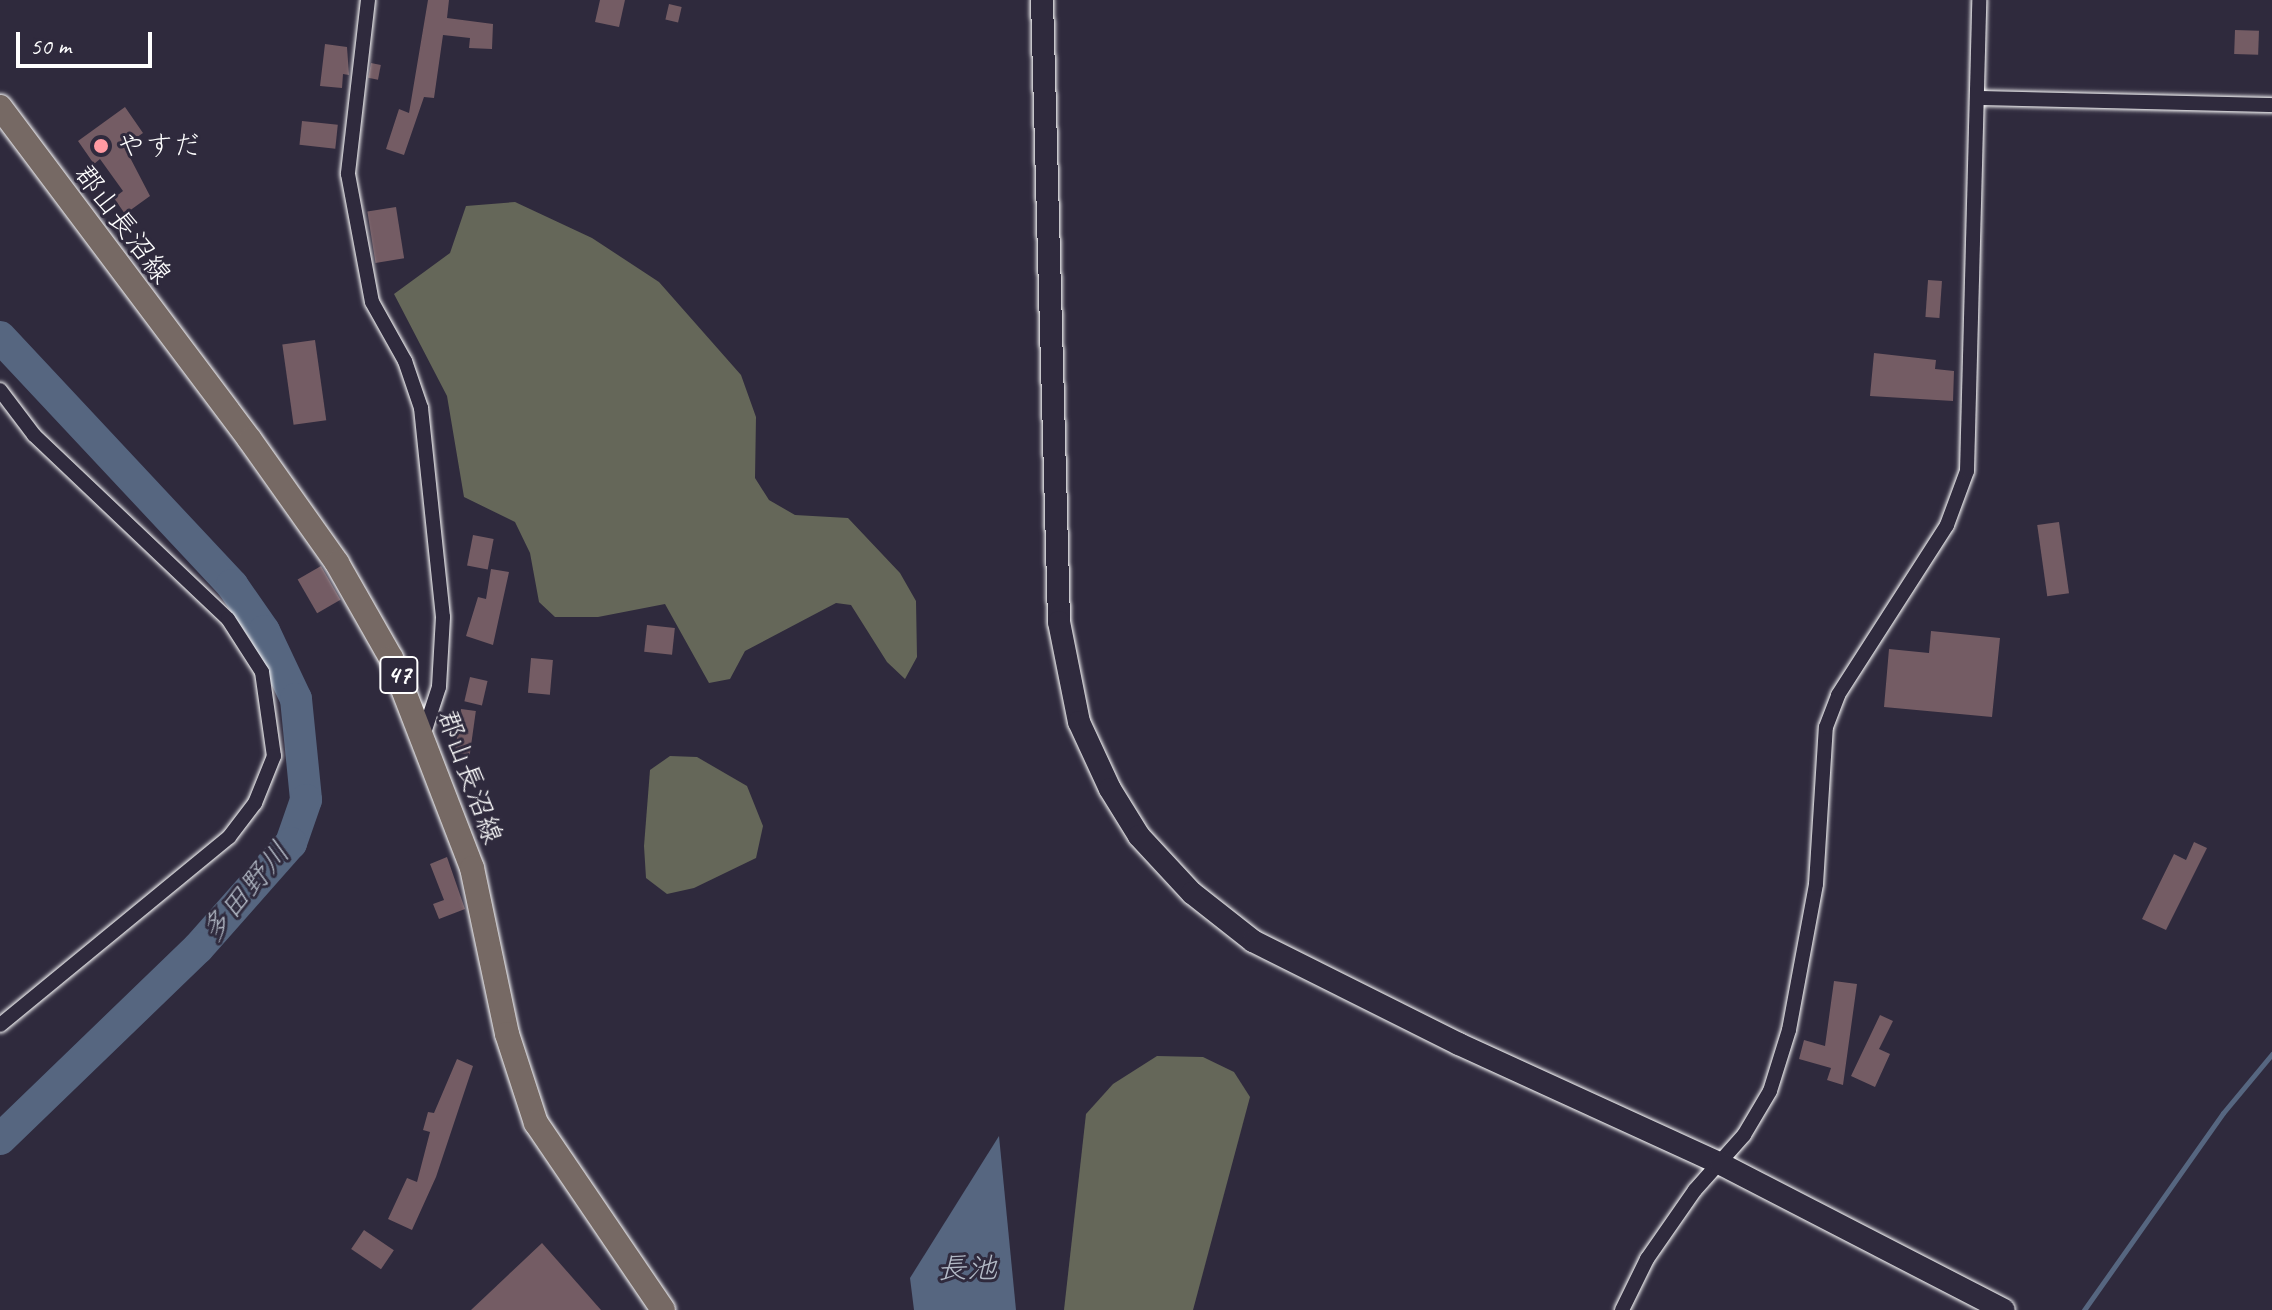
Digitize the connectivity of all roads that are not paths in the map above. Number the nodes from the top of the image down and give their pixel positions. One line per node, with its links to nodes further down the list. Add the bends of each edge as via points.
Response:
1 (368, 0): 8 (street, via 348,174 372,302 405,361 421,408 443,617 439,687)
2 (1042, 0): 10 (street, via 1059,622 1079,722 1110,789 1166,868 1253,941 1459,1044)
3 (1979, 0): 4 (street)
4 (1978, 98): 5 (street); 10 (street, via 1967,471 1947,525 1838,695 1826,727 1816,884 1789,1030 1770,1091)
5 (2272, 105)
6 (0, 107): 8 (main road, 郡山長沼線 / 47, via 337,563 391,658)
7 (0, 390): 9 (street, via 34,435 228,619 262,672 274,756 255,803 229,837)
8 (424, 733): 11 (main road, 郡山長沼線 / 47, via 472,868 507,1034 536,1123)
9 (0, 1025)
10 (1721, 1164): 12 (street, via 1695,1190 1647,1259); 13 (street)
11 (663, 1310)
12 (1622, 1310)
13 (2004, 1310)

